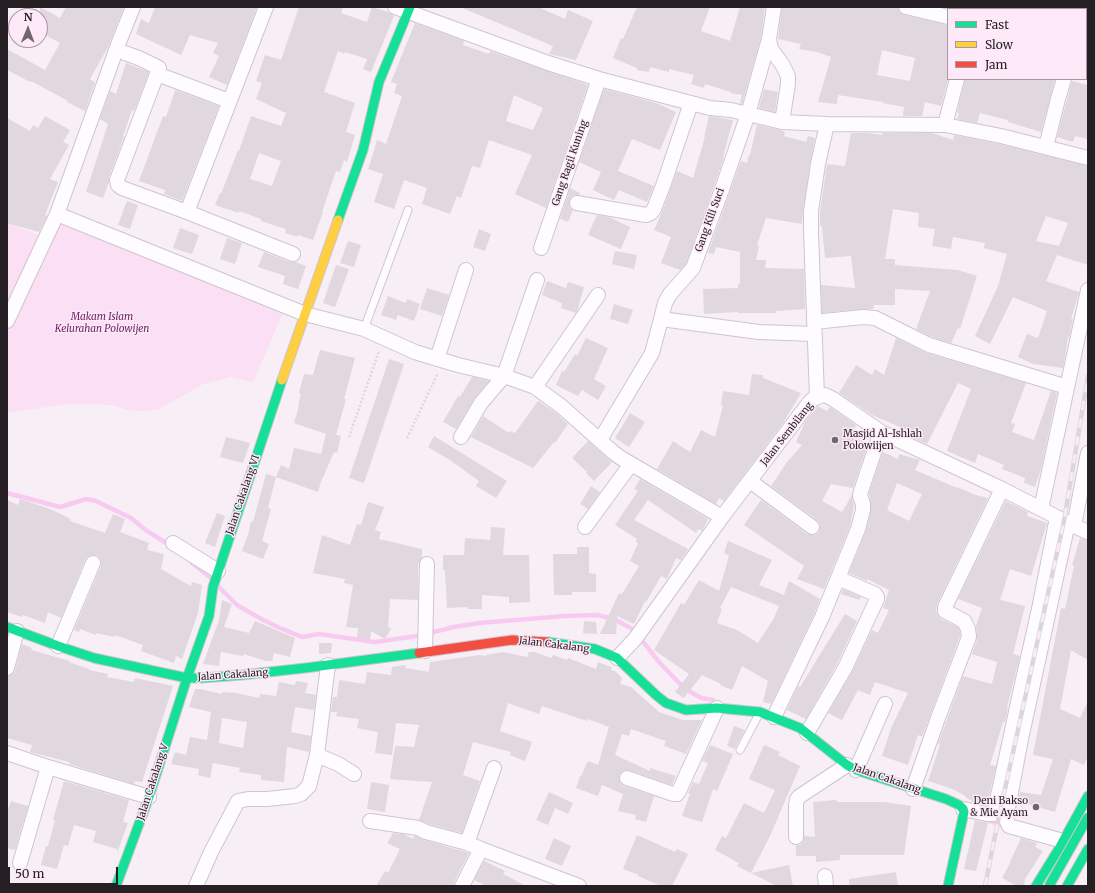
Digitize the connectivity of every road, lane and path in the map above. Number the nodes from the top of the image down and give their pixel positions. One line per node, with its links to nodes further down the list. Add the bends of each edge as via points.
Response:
1 (133, 7): 26 (street)
2 (266, 7): 15 (street)
3 (395, 7): 6 (street)
4 (774, 7): 9 (street, Gang Kili Suci)
5 (906, 7): 7 (street)
6 (409, 9): 12 (street, via 548,63); 33 (street, Jalan Cakalang VI, via 379,82 363,150)
7 (929, 10): 8 (street)
8 (947, 17)
9 (769, 40): 17 (street, Gang Kili Suci); 18 (street, via 771,49 788,76)
10 (124, 53): 11 (street, via 159,68)
11 (157, 74): 15 (street); 25 (street, via 117,184)
12 (599, 79): 16 (street); 27 (street, Gang Ragil Kuning)
13 (957, 80): 20 (street)
14 (1064, 80): 21 (street)
15 (229, 101): 25 (street)
16 (691, 103): 17 (street); 23 (street, via 651,213 646,215)
17 (748, 114): 18 (street); 34 (street, Gang Kili Suci, via 693,268 670,294)
18 (782, 122): 19 (street)
19 (827, 124): 20 (street); 36 (street, via 812,204)
20 (946, 125): 21 (street)
21 (1046, 147): 22 (street)
22 (1088, 158)
23 (577, 203)
24 (408, 210): 37 (lane)
25 (186, 212): 28 (street)
26 (57, 214): 33 (street); 35 (street)
27 (541, 248)
28 (293, 254)
29 (466, 270): 39 (street)
30 (537, 280): 40 (street)
31 (1088, 290): 42 (street)
32 (598, 295): 41 (street)
33 (305, 314): 37 (street); 62 (street, Jalan Cakalang VI)
34 (661, 319): 36 (street, via 759,332); 48 (street, Gang Kili Suci, via 652,353)
35 (7, 321)
36 (814, 328): 42 (street, via 863,317 875,318 929,344); 43 (street)
37 (364, 329): 38 (street)
38 (384, 338): 39 (street); 45 (path)
39 (441, 360): 40 (street); 47 (path)
40 (504, 376): 41 (street); 46 (street, via 481,403)
41 (535, 387): 48 (street, via 562,406)
42 (1067, 387): 53 (street)
43 (817, 397): 44 (street, Jalan Sembilang, via 824,395 833,399); 51 (street, Jalan Sembilang, via 809,403)
44 (881, 432): 52 (street, Jalan Sembilang); 63 (street, via 861,491 863,510 858,529)
45 (348, 437)
46 (461, 437)
47 (407, 438)
48 (600, 440): 50 (street)
49 (1088, 453): 55 (street)
50 (631, 464): 54 (street); 56 (street)
51 (750, 481): 54 (street, Jalan Sembilang); 57 (street)
52 (1002, 490): 53 (street, Jalan Sembilang); 84 (street, via 944,611 964,622 969,638)
53 (1041, 509): 55 (street, Jalan Sembilang)
54 (722, 517): 67 (street, Jalan Sembilang, via 637,636)
55 (1066, 522): 58 (street, Jalan Sembilang); 87 (street, via 1039,609 995,810 993,814 986,814); 92 (street, via 1006,819 1010,826)
56 (585, 527)
57 (812, 527)
58 (1088, 532)
59 (173, 543): 62 (street)
60 (93, 562): 66 (street)
61 (427, 564): 65 (street)
62 (217, 573): 70 (street, Jalan Cakalang VI, via 209,616)
63 (838, 578): 74 (street); 75 (street, via 875,594 877,599 845,668)
64 (12, 629): 66 (street, Jalan Cakalang); 69 (street)
65 (426, 640): 67 (street, Jalan Cakalang, via 547,642 595,649); 68 (street, Jalan Cakalang)
66 (58, 646): 70 (street, Jalan Cakalang, via 94,658)
67 (616, 658): 72 (street, Jalan Cakalang, via 666,702 686,710)
68 (328, 665): 70 (street, Jalan Cakalang, via 242,675); 78 (street)
69 (7, 668)
70 (187, 678): 86 (street, Jalan Cakalang V)
71 (885, 704): 79 (street)
72 (716, 708): 73 (street, Jalan Cakalang); 83 (street, via 680,791 673,794)
73 (760, 712): 74 (street, Jalan Cakalang); 76 (lane)
74 (776, 714): 75 (street, Jalan Cakalang, via 800,728)
75 (810, 728): 79 (street, Jalan Cakalang)
76 (740, 750)
77 (7, 753): 80 (street)
78 (317, 755): 82 (street); 99 (street, via 309,786 301,794 238,801)
79 (856, 766): 84 (street, Jalan Cakalang); 90 (street, via 797,799)
80 (48, 767): 86 (street); 95 (street)
81 (494, 768): 91 (street)
82 (354, 774)
83 (627, 778)
84 (915, 785): 87 (street, Jalan Cakalang)
85 (1088, 796): 92 (street)
86 (149, 797): 98 (street, Jalan Cakalang V)
87 (963, 809): 102 (street)
88 (1088, 817): 104 (street, bridge)
89 (370, 821): 91 (street, via 418,828)
90 (796, 837)
91 (467, 843): 93 (street)
92 (1062, 843): 94 (street); 96 (street)
93 (481, 849): 100 (street); 101 (street)
94 (1085, 855): 97 (street)
95 (20, 863)
96 (1047, 868): 97 (street); 103 (street)
97 (1073, 884)
98 (116, 886)
99 (196, 886)
100 (462, 886)
101 (580, 886)
102 (948, 886)
103 (1036, 886)
104 (1049, 886)

